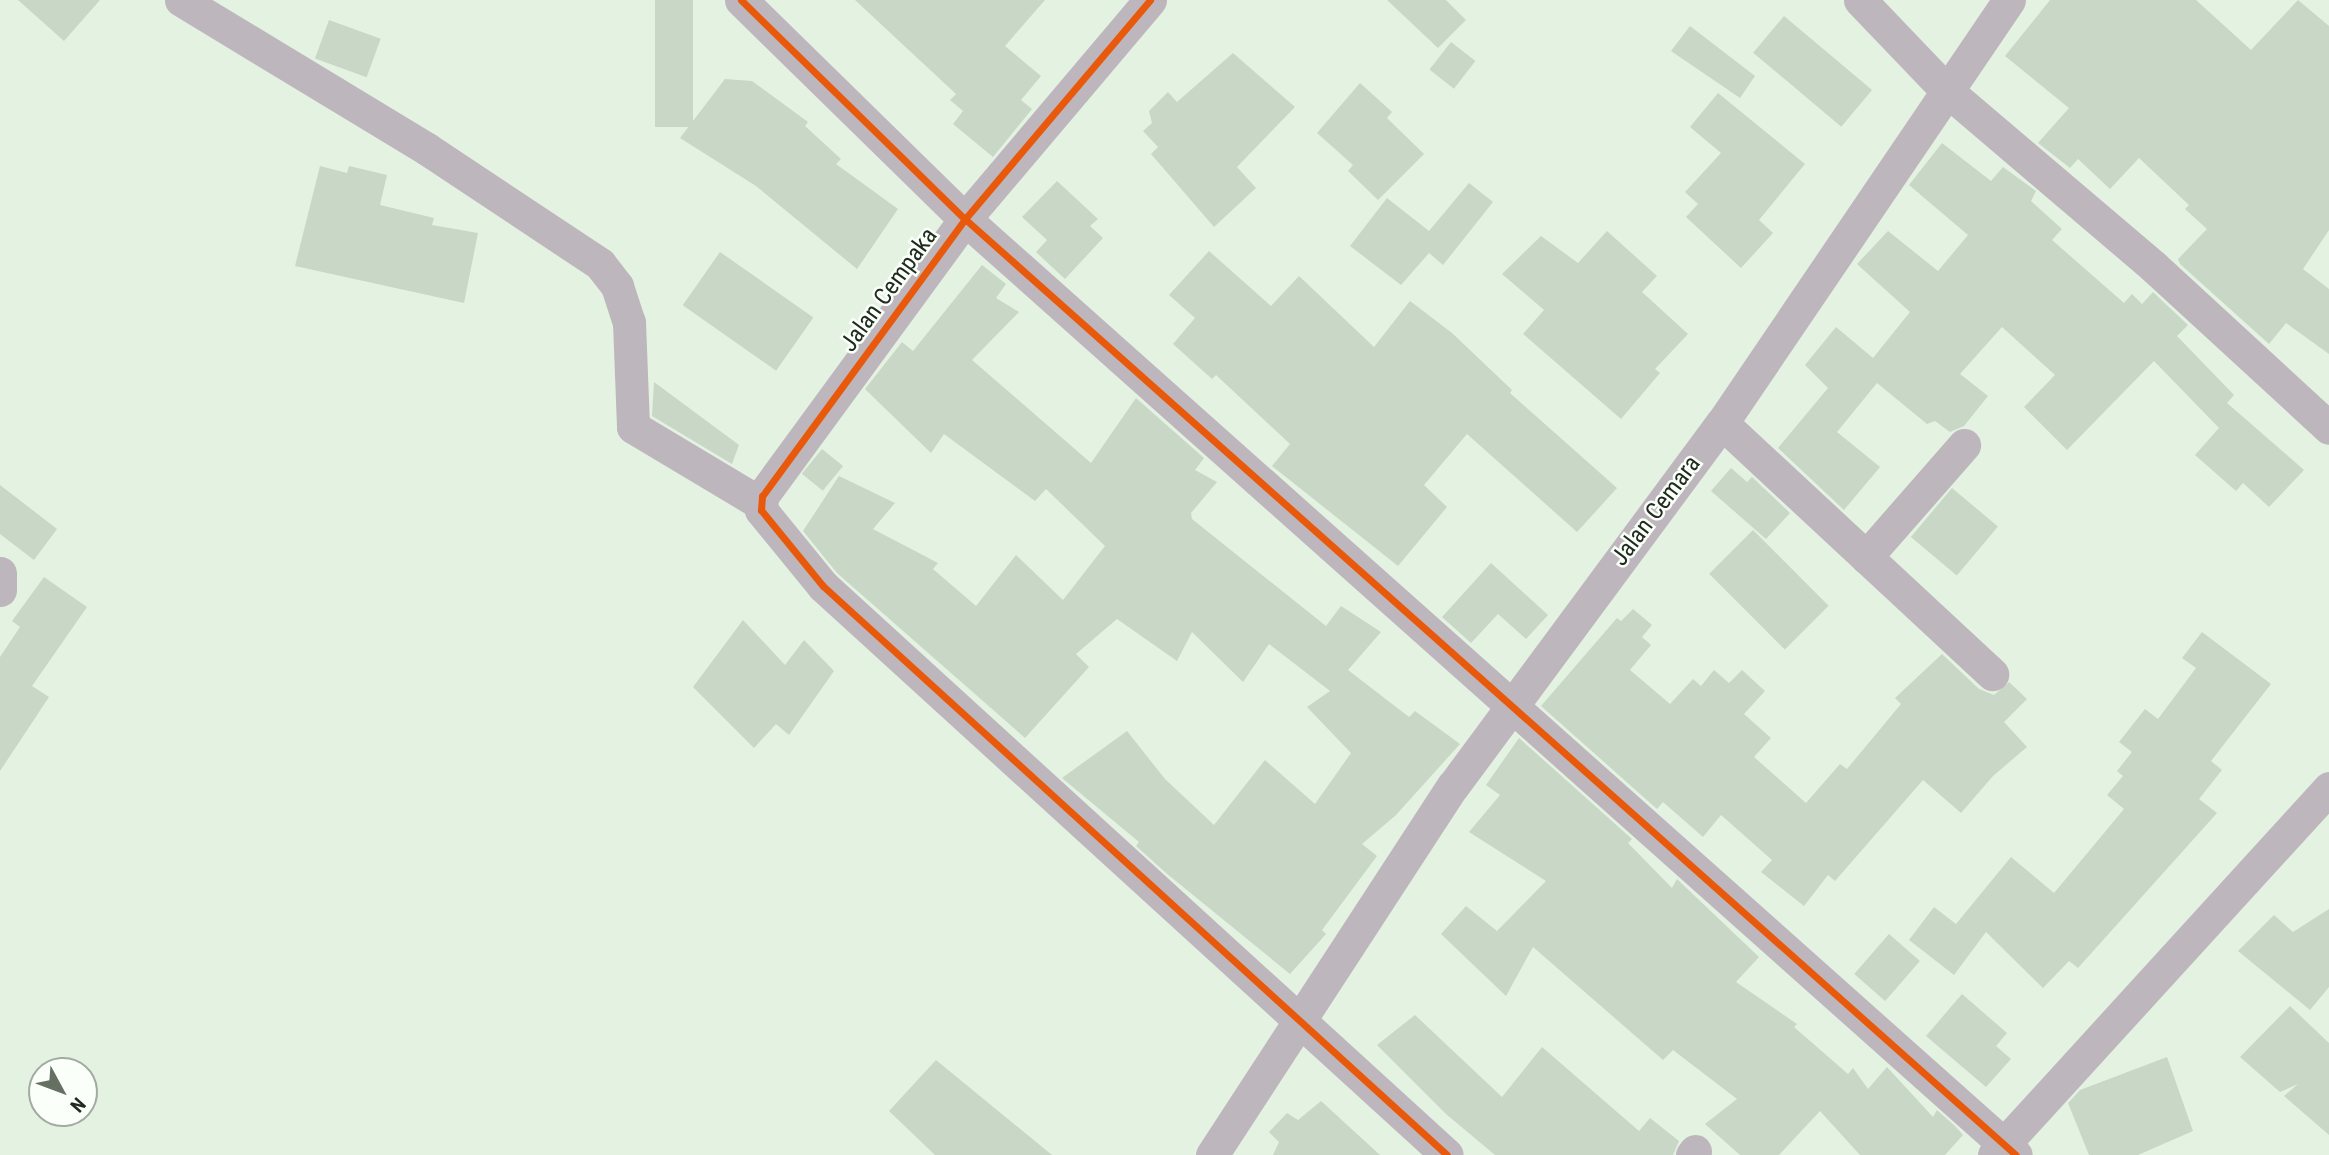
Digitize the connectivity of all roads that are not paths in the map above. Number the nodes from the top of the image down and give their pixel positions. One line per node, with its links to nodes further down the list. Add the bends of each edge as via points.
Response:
1 (741, 0): 7 (street)
2 (1150, 0): 7 (street, Jalan Cempaka)
3 (1860, 0): 6 (street)
4 (2009, 0): 6 (street, Jalan Cemara)
5 (193, 7): 11 (street, via 427,149 600,264 617,286 629,322 633,427)
6 (1945, 89): 8 (street, Jalan Cemara); 9 (street, via 2153,266)
7 (965, 219): 11 (street, Jalan Cempaka); 16 (street)
8 (1722, 423): 12 (street); 16 (street, Jalan Cemara)
9 (2329, 429)
10 (1964, 445): 12 (street)
11 (762, 509): 18 (street, via 823,586)
12 (1866, 556): 15 (street)
13 (0, 573): 14 (street)
14 (0, 590)
15 (1992, 674)
16 (1512, 702): 18 (street, Jalan Cemara); 19 (street)
17 (2329, 788): 19 (street)
18 (1299, 1018): 20 (street, Jalan Cemara); 21 (street)
19 (2005, 1151)
20 (1212, 1155)
21 (1447, 1155)

